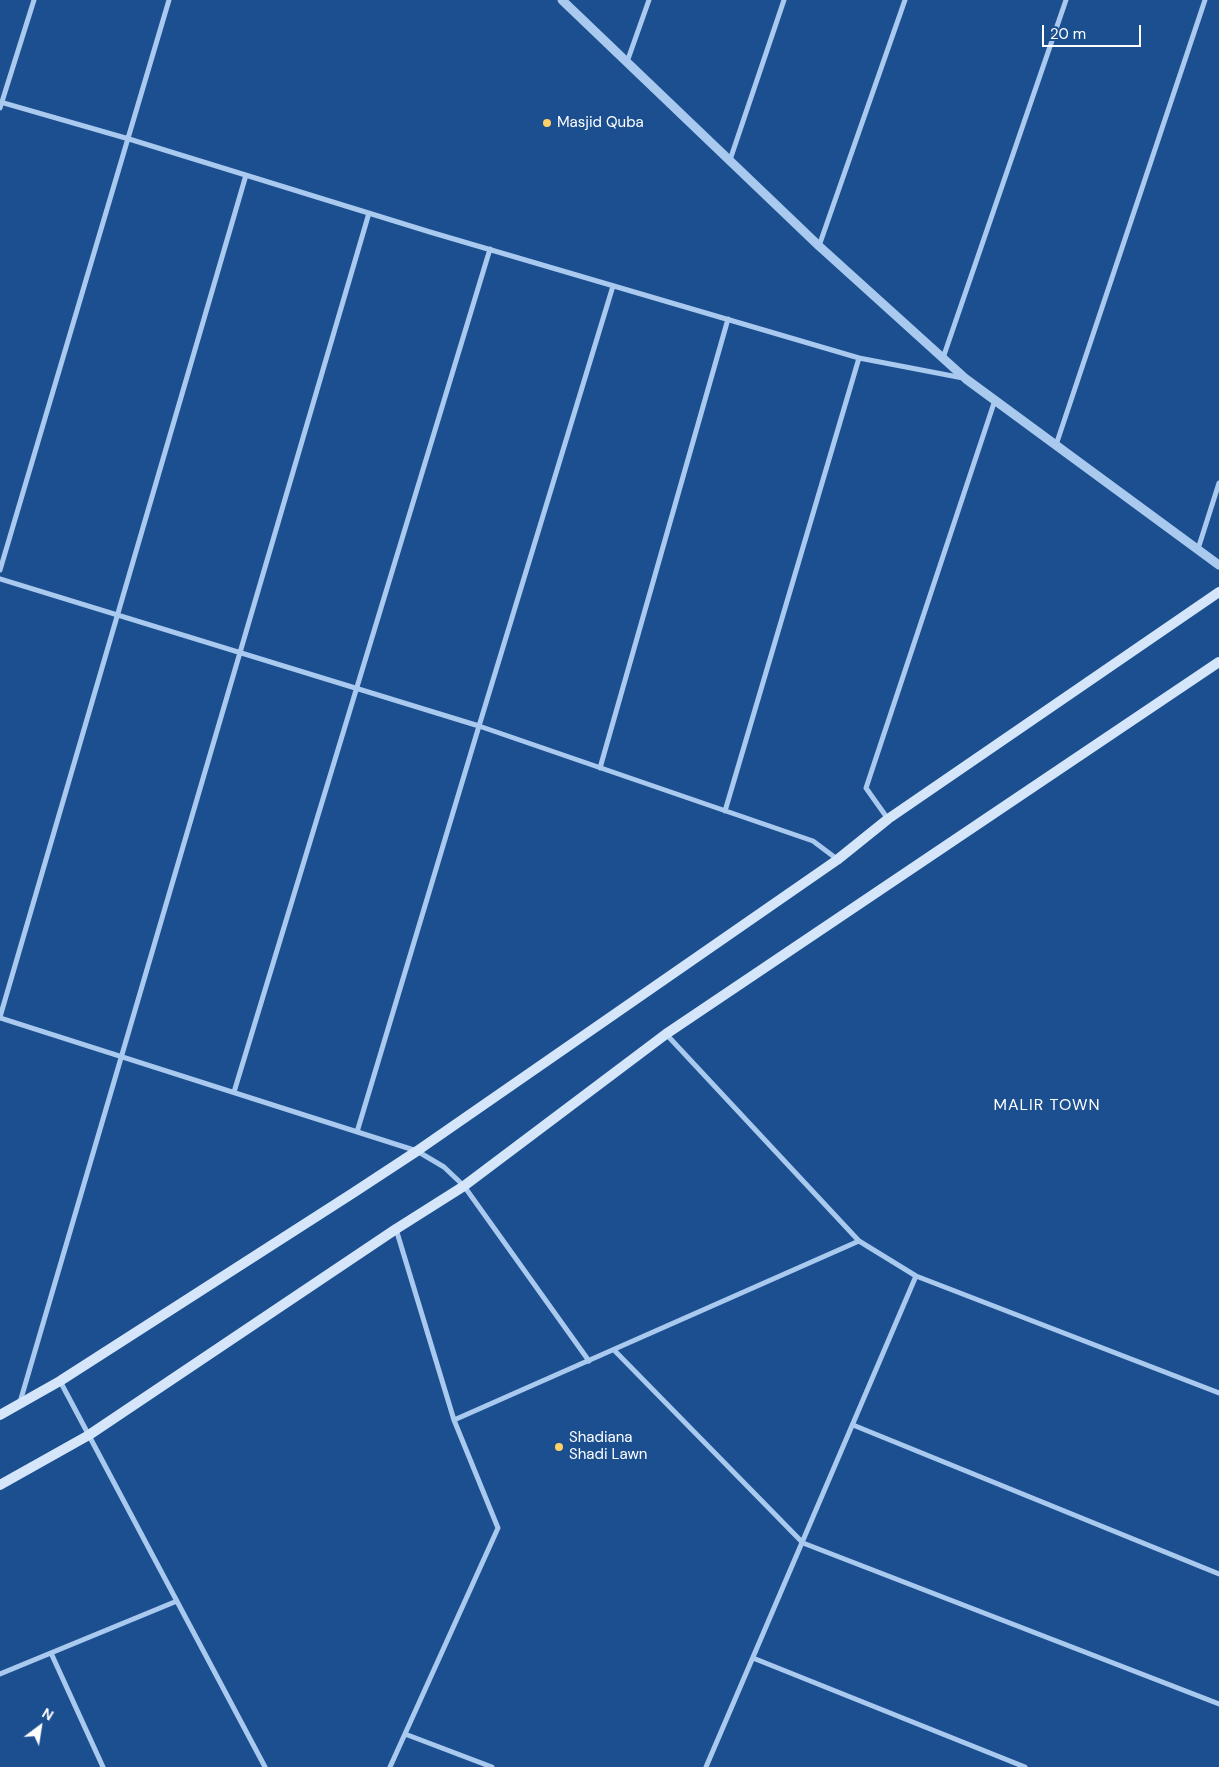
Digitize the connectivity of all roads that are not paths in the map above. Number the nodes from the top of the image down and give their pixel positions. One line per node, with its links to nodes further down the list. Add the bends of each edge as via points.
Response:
1 (34, 0): 10 (street)
2 (169, 0): 11 (street)
3 (562, 0): 9 (street)
4 (649, 0): 9 (street)
5 (784, 0): 12 (street)
6 (905, 0): 15 (street)
7 (1066, 0): 20 (street)
8 (1205, 0): 23 (street)
9 (626, 62): 12 (street)
10 (0, 104): 11 (street)
11 (129, 139): 13 (street); 27 (street)
12 (730, 161): 15 (street)
13 (246, 175): 14 (street); 30 (street)
14 (369, 213): 16 (street); 31 (street)
15 (819, 246): 20 (street)
16 (490, 249): 17 (street); 33 (street)
17 (613, 286): 18 (street); 34 (street)
18 (728, 319): 19 (street); 35 (street)
19 (859, 358): 21 (street); 36 (street)
20 (943, 358): 21 (street)
21 (966, 379): 22 (street)
22 (995, 400): 23 (street); 37 (street, via 866,788)
23 (1056, 445): 25 (street)
24 (1219, 483): 25 (street)
25 (1198, 550): 26 (street)
26 (1219, 565)
27 (0, 570)
28 (0, 579): 30 (street)
29 (1219, 592): 37 (main road)
30 (118, 615): 31 (street); 39 (street)
31 (240, 652): 33 (street); 41 (street)
32 (1219, 662): 40 (main road)
33 (357, 688): 34 (street); 42 (street)
34 (479, 726): 35 (street); 43 (street)
35 (600, 768): 36 (street)
36 (725, 811): 38 (street, via 813,841)
37 (888, 819): 38 (main road)
38 (837, 860): 44 (main road)
39 (0, 1018): 41 (street)
40 (666, 1034): 45 (main road); 47 (street)
41 (122, 1057): 42 (street); 53 (street)
42 (234, 1092): 43 (street)
43 (357, 1132): 44 (street)
44 (417, 1151): 45 (street, via 444,1167); 51 (main road)
45 (464, 1186): 46 (main road); 50 (street)
46 (396, 1229): 55 (street); 57 (main road)
47 (860, 1241): 48 (street); 49 (street)
48 (916, 1276): 52 (street); 56 (street)
49 (614, 1350): 50 (street); 59 (street)
50 (589, 1361): 55 (street)
51 (60, 1381): 53 (main road); 57 (street)
52 (1219, 1393)
53 (19, 1406): 54 (main road)
54 (0, 1415)
55 (454, 1420): 66 (street, via 498,1528)
56 (853, 1425): 59 (street); 60 (street)
57 (89, 1435): 58 (main road); 61 (street)
58 (0, 1485)
59 (803, 1543): 63 (street); 65 (street)
60 (1219, 1574)
61 (177, 1601): 62 (street); 68 (street)
62 (51, 1653): 64 (street); 67 (street)
63 (753, 1658): 71 (street); 72 (street)
64 (0, 1674)
65 (1219, 1704)
66 (405, 1734): 69 (street); 70 (street)
67 (103, 1767)
68 (265, 1767)
69 (390, 1767)
70 (492, 1767)
71 (706, 1767)
72 (1026, 1767)

